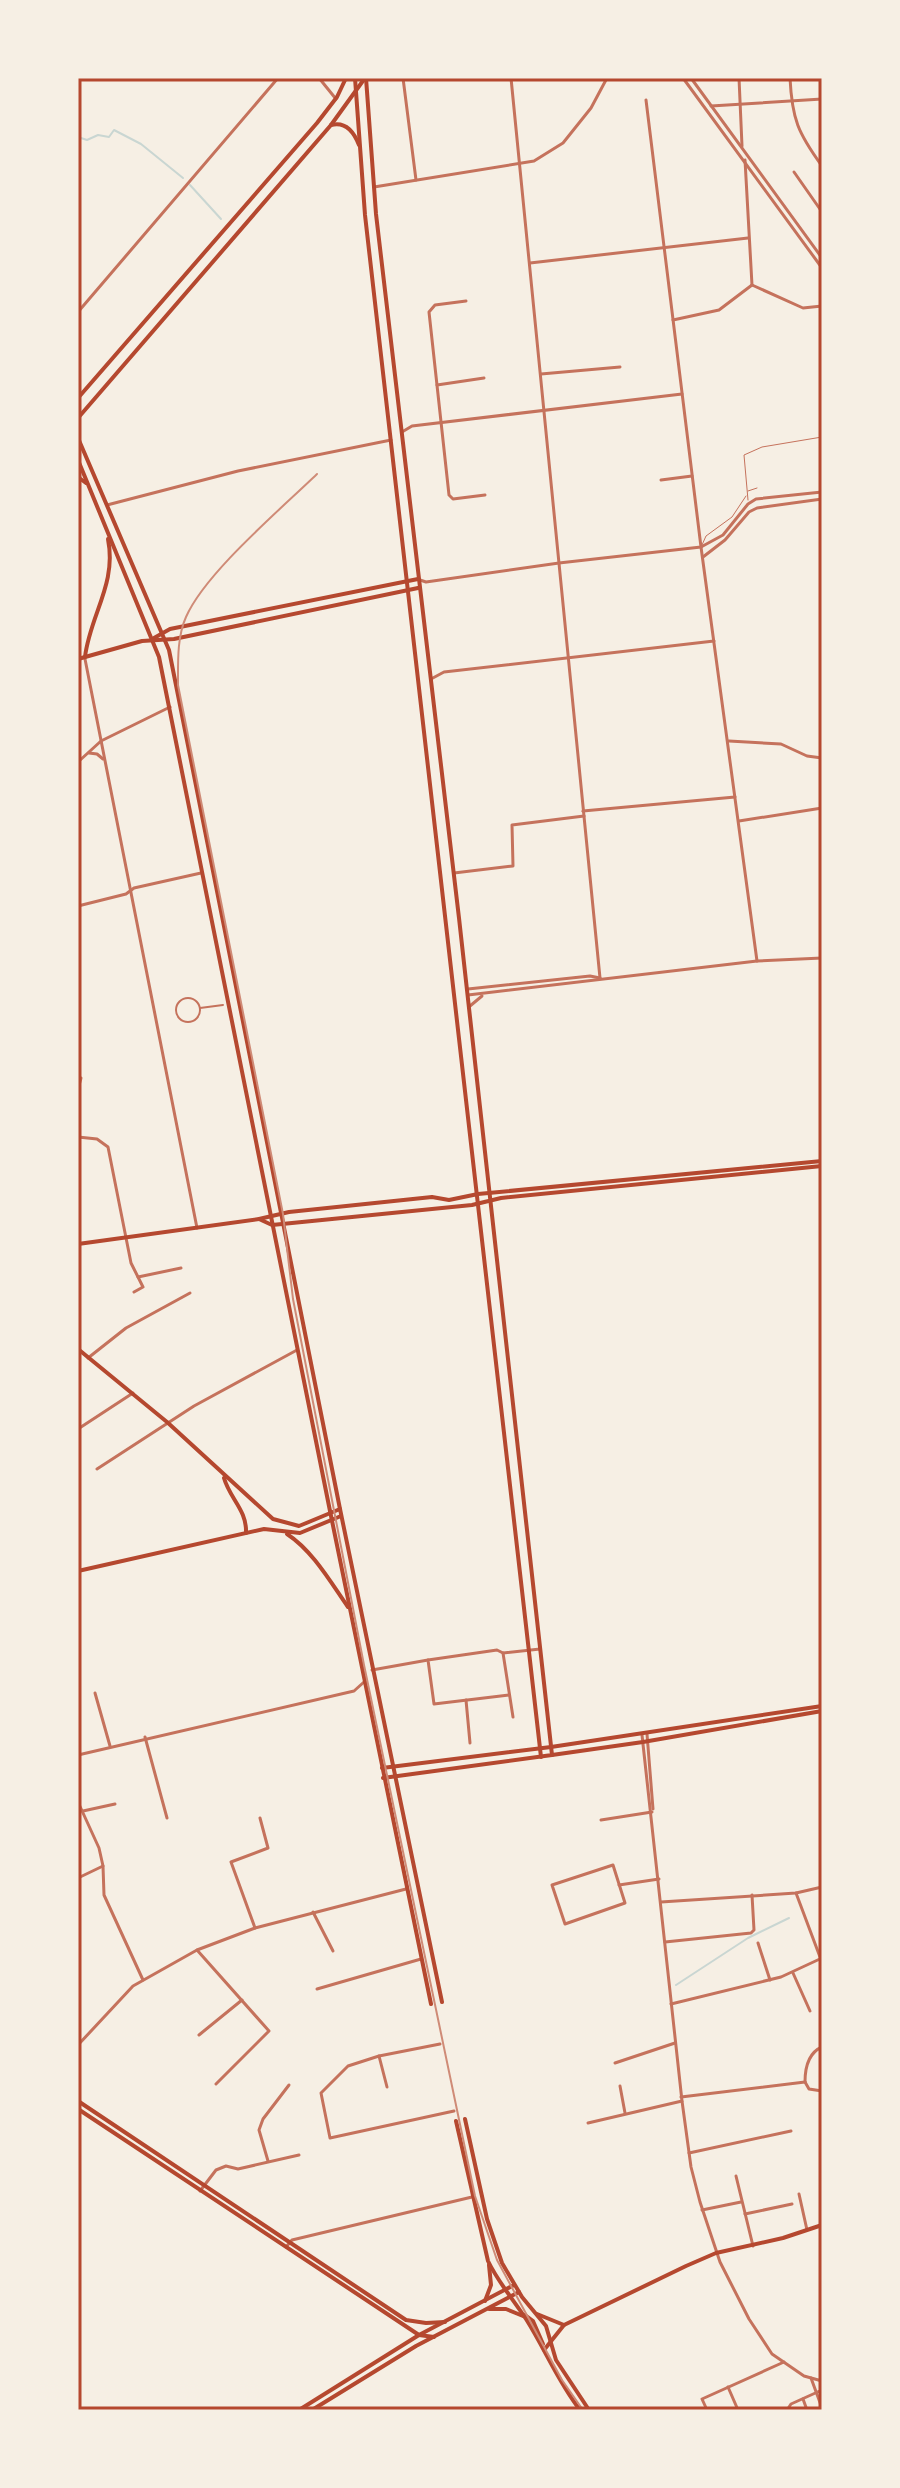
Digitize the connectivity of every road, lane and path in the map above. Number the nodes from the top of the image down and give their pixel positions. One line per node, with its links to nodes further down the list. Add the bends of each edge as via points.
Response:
1 (278, 78): 38 (street)
2 (319, 78): 14 (street)
3 (346, 78): 14 (main road)
4 (355, 78): 13 (main road)
5 (365, 78): 13 (main road); 28 (main road)
6 (403, 78): 27 (street)
7 (511, 78): 24 (street)
8 (607, 78): 24 (street, via 563,143)
9 (683, 78): 23 (street)
10 (691, 78): 19 (street)
11 (739, 78): 18 (street)
12 (790, 78): 17 (street)
13 (356, 92): 20 (main road); 22 (main road)
14 (336, 98): 45 (main road)
15 (822, 99): 17 (street)
16 (646, 100): 31 (street)
17 (791, 102): 18 (street); 25 (street, via 802,138)
18 (741, 104): 19 (street); 21 (street)
19 (711, 106): 21 (street)
20 (331, 125): 22 (main road, via 341,124 352,132); 47 (main road)
21 (742, 150): 32 (street)
22 (362, 154): 52 (main road)
23 (745, 160): 30 (street); 34 (street)
24 (521, 165): 27 (street); 33 (street)
25 (822, 166)
26 (794, 172): 29 (street)
27 (416, 180): 28 (street)
28 (374, 187): 49 (main road)
29 (822, 212)
30 (748, 238): 31 (street); 35 (street)
31 (664, 250): 33 (street); 39 (street)
32 (822, 258)
33 (530, 263): 41 (street)
34 (822, 268)
35 (752, 285): 37 (street, via 803,308); 39 (street, via 719,310)
36 (466, 301): 43 (street, via 429,309)
37 (822, 306)
38 (78, 312)
39 (673, 320): 44 (street)
40 (620, 367): 41 (street)
41 (541, 374): 46 (street)
42 (484, 378): 43 (street)
43 (437, 385): 48 (street)
44 (682, 394): 46 (street); 54 (street)
45 (78, 398)
46 (545, 410): 48 (street); 69 (street)
47 (78, 418)
48 (441, 423): 49 (street); 61 (street, via 450,497)
49 (402, 432): 70 (main road)
50 (822, 437): 59 (lane, via 744,455)
51 (78, 438): 64 (main road)
52 (391, 440): 64 (street); 71 (main road)
53 (78, 460): 57 (main road)
54 (692, 476): 56 (street); 67 (street)
55 (78, 477): 57 (main road)
56 (661, 480)
57 (88, 485): 66 (main road)
58 (757, 488): 59 (lane)
59 (748, 491): 63 (lane); 67 (lane, via 732,517 706,536)
60 (822, 492): 63 (street)
61 (485, 495)
62 (822, 499): 65 (street)
63 (748, 504): 65 (lane); 67 (street, via 723,535)
64 (107, 505): 77 (main road)
65 (757, 508): 68 (street)
66 (107, 530): 78 (main road); 81 (main road, via 111,566)
67 (701, 547): 68 (street); 69 (street)
68 (703, 557): 80 (street)
69 (559, 563): 72 (street); 82 (street)
70 (418, 579): 71 (main road); 72 (street); 73 (main road)
71 (407, 581): 74 (main road); 75 (main road)
72 (426, 582): 73 (street)
73 (418, 588): 74 (main road); 84 (main road)
74 (408, 592): 76 (main road); 99 (main road)
75 (285, 605): 76 (main road); 77 (main road)
76 (287, 617): 79 (main road)
77 (162, 633): 78 (main road); 79 (main road)
78 (152, 639): 79 (main road); 81 (main road); 85 (main road)
79 (165, 640): 126 (main road)
80 (714, 641): 82 (street); 89 (street)
81 (85, 657): 83 (main road); 88 (street)
82 (568, 657): 84 (street, via 444,672); 96 (street)
83 (78, 659)
84 (431, 679): 98 (main road)
85 (170, 707): 88 (street); 100 (main road)
86 (822, 720): 87 (street)
87 (822, 728)
88 (101, 741): 90 (street); 93 (street)
89 (729, 741): 91 (street, via 781,744); 94 (street)
90 (87, 753): 92 (street); 93 (street)
91 (822, 758)
92 (78, 762)
93 (105, 762): 102 (street)
94 (736, 797): 96 (street); 97 (street)
95 (822, 808): 97 (street)
96 (584, 814): 101 (street, via 512,825 513,866); 108 (street)
97 (739, 821): 107 (street)
98 (447, 825): 99 (main road); 101 (main road)
99 (435, 826): 105 (main road)
100 (203, 873): 102 (street); 127 (main road)
101 (453, 873): 104 (main road)
102 (130, 891): 103 (street); 132 (street)
103 (78, 906)
104 (459, 918): 105 (main road); 109 (main road)
105 (446, 919): 115 (main road)
106 (822, 958): 107 (street)
107 (757, 961): 108 (street)
108 (600, 978): 109 (street); 110 (street)
109 (466, 992): 110 (street); 113 (main road)
110 (486, 994): 113 (street)
111 (223, 1005): 112 (street)
112 (200, 1009): 112 (street, via 196,1001 185,998 176,1012 192,1021)
113 (468, 1011): 116 (main road)
114 (81, 1078): 117 (street)
115 (465, 1088): 116 (main road); 122 (main road)
116 (477, 1088): 121 (main road)
117 (78, 1089)
118 (78, 1137): 133 (street, via 97,1139 108,1147)
119 (822, 1163): 120 (main road)
120 (583, 1187): 121 (main road); 123 (main road)
121 (490, 1193): 122 (main road); 123 (main road)
122 (478, 1194): 124 (main road); 125 (main road)
123 (490, 1201): 125 (main road); 145 (main road)
124 (360, 1204): 126 (main road); 128 (main road)
125 (479, 1204): 128 (main road); 146 (main road)
126 (280, 1213): 127 (main road); 130 (main road)
127 (270, 1215): 129 (main road); 131 (main road)
128 (362, 1216): 130 (main road)
129 (259, 1219): 131 (main road); 132 (main road)
130 (282, 1224): 131 (main road); 151 (main road)
131 (272, 1225): 140 (main road)
132 (197, 1228): 133 (main road)
133 (126, 1239): 134 (main road); 136 (street)
134 (78, 1244)
135 (181, 1268): 136 (street)
136 (138, 1277): 137 (street, via 143,1287)
137 (134, 1292)
138 (190, 1293): 141 (street, via 126,1328)
139 (78, 1349): 141 (main road)
140 (294, 1351): 143 (street); 152 (main road)
141 (88, 1358): 142 (main road)
142 (133, 1393): 143 (main road); 144 (street)
143 (167, 1422): 147 (street); 148 (main road)
144 (78, 1429)
145 (518, 1451): 146 (main road); 149 (main road)
146 (506, 1452): 150 (main road)
147 (97, 1469)
148 (223, 1476): 152 (main road, via 285,1524 299,1526); 156 (main road, via 244,1513)
149 (524, 1501): 150 (main road); 159 (main road)
150 (511, 1503): 160 (main road)
151 (340, 1509): 152 (main road); 153 (main road)
152 (330, 1511): 154 (main road)
153 (341, 1516): 154 (main road); 163 (main road)
154 (331, 1518): 155 (main road, via 300,1533); 158 (main road)
155 (284, 1532): 156 (main road); 158 (main road)
156 (246, 1533): 157 (main road)
157 (78, 1571)
158 (349, 1609): 164 (main road)
159 (540, 1649): 160 (street); 175 (main road)
160 (528, 1650): 161 (street); 176 (main road)
161 (503, 1653): 162 (street); 166 (street)
162 (428, 1660): 163 (street); 167 (street, via 434,1704)
163 (372, 1670): 180 (main road)
164 (364, 1682): 171 (street, via 354,1691); 181 (main road)
165 (95, 1693): 174 (street)
166 (509, 1695): 167 (street); 169 (street)
167 (466, 1700): 173 (street)
168 (822, 1708): 170 (main road); 172 (main road)
169 (513, 1717)
170 (644, 1735): 172 (street); 175 (main road)
171 (145, 1737): 174 (street); 188 (street)
172 (645, 1742): 178 (main road); 187 (street)
173 (470, 1743)
174 (110, 1746): 177 (street)
175 (551, 1747): 176 (main road); 178 (main road)
176 (539, 1749): 179 (main road); 180 (main road)
177 (78, 1755)
178 (552, 1755): 179 (main road)
179 (541, 1757): 182 (main road)
180 (392, 1767): 181 (main road); 182 (main road)
181 (382, 1768): 183 (main road)
182 (394, 1776): 183 (main road); 213 (main road)
183 (383, 1778): 196 (main road)
184 (78, 1802): 186 (street)
185 (115, 1804): 186 (street)
186 (83, 1811): 191 (street)
187 (652, 1812): 190 (street); 193 (street)
188 (167, 1818)
189 (260, 1818): 201 (street, via 268,1848 231,1862)
190 (601, 1820)
191 (103, 1866): 192 (street); 209 (street, via 104,1895)
192 (78, 1878)
193 (659, 1879): 194 (street); 199 (street)
194 (619, 1885): 194 (street, via 613,1865 552,1885 565,1924 625,1903)
195 (822, 1887): 197 (street)
196 (407, 1889): 200 (street); 206 (main road)
197 (796, 1893): 198 (street); 207 (street)
198 (752, 1895): 199 (street); 202 (street, via 751,1933)
199 (661, 1902): 202 (street)
200 (313, 1912): 201 (street); 205 (street)
201 (255, 1928): 204 (street)
202 (665, 1942): 215 (street)
203 (758, 1943): 210 (street)
204 (197, 1950): 209 (street); 212 (street)
205 (333, 1951)
206 (422, 1959): 211 (street); 214 (main road)
207 (821, 1959): 208 (street)
208 (793, 1973): 210 (street); 216 (street)
209 (143, 1980): 220 (street)
210 (770, 1980): 215 (street)
211 (317, 1989)
212 (242, 2000): 217 (street); 225 (street, via 269,2031)
213 (442, 2002)
214 (431, 2004)
215 (671, 2004): 218 (street)
216 (810, 2011)
217 (199, 2035)
218 (675, 2043): 223 (street); 230 (street)
219 (440, 2044): 222 (street)
220 (78, 2045)
221 (822, 2047): 224 (street, via 812,2053)
222 (379, 2056): 228 (street); 233 (street, via 348,2066 321,2093 330,2138)
223 (615, 2063)
224 (805, 2082): 229 (street, via 809,2089); 230 (street)
225 (216, 2084)
226 (289, 2085): 241 (street, via 259,2130)
227 (620, 2086): 234 (street)
228 (387, 2087)
229 (822, 2091)
230 (682, 2099): 234 (street); 239 (street)
231 (78, 2101): 242 (main road)
232 (78, 2109): 242 (main road)
233 (454, 2111)
234 (625, 2113): 237 (street)
235 (465, 2119): 257 (main road, via 490,2229)
236 (456, 2121): 246 (main road)
237 (588, 2123)
238 (791, 2131): 239 (street)
239 (689, 2153): 249 (street)
240 (299, 2155): 241 (street)
241 (268, 2161): 244 (street, via 216,2170)
242 (163, 2163): 244 (main road)
243 (736, 2176): 247 (street)
244 (202, 2189): 253 (main road)
245 (799, 2194): 252 (street)
246 (472, 2197): 253 (street); 256 (main road)
247 (742, 2201): 249 (street); 250 (street)
248 (792, 2204): 250 (street)
249 (702, 2210): 255 (street)
250 (745, 2214): 254 (street)
251 (821, 2224): 252 (main road)
252 (807, 2230): 254 (main road)
253 (288, 2244): 266 (main road, via 406,2320); 268 (main road)
254 (753, 2246): 255 (main road)
255 (716, 2253): 267 (main road); 272 (street, via 749,2319 772,2354)
256 (488, 2261): 258 (main road); 261 (main road, via 491,2285)
257 (514, 2285): 258 (main road); 259 (main road)
258 (504, 2290): 260 (main road); 261 (main road)
259 (519, 2292): 260 (main road); 264 (main road)
260 (509, 2297): 262 (main road); 263 (main road)
261 (485, 2301): 266 (main road)
262 (489, 2309): 265 (main road); 269 (main road)
263 (519, 2309): 265 (main road); 271 (main road, via 533,2321)
264 (537, 2314): 267 (main road); 270 (main road)
265 (525, 2317): 271 (main road)
266 (445, 2322): 268 (main road)
267 (564, 2325): 270 (main road)
268 (419, 2335): 269 (main road); 281 (main road)
269 (434, 2337): 282 (main road)
270 (552, 2343): 271 (main road); 284 (main road, via 556,2360)
271 (544, 2350): 283 (main road)
272 (784, 2362): 273 (street); 275 (street)
273 (811, 2378): 274 (street); 277 (street)
274 (822, 2381)
275 (728, 2387): 285 (street, via 702,2399); 286 (street)
276 (822, 2390): 277 (street)
277 (816, 2394): 278 (street); 279 (street)
278 (803, 2399): 280 (street); 287 (street)
279 (822, 2408)
280 (790, 2409)
281 (299, 2410)
282 (312, 2410)
283 (580, 2410)
284 (589, 2410)
285 (707, 2410)
286 (738, 2410)
287 (807, 2410)

